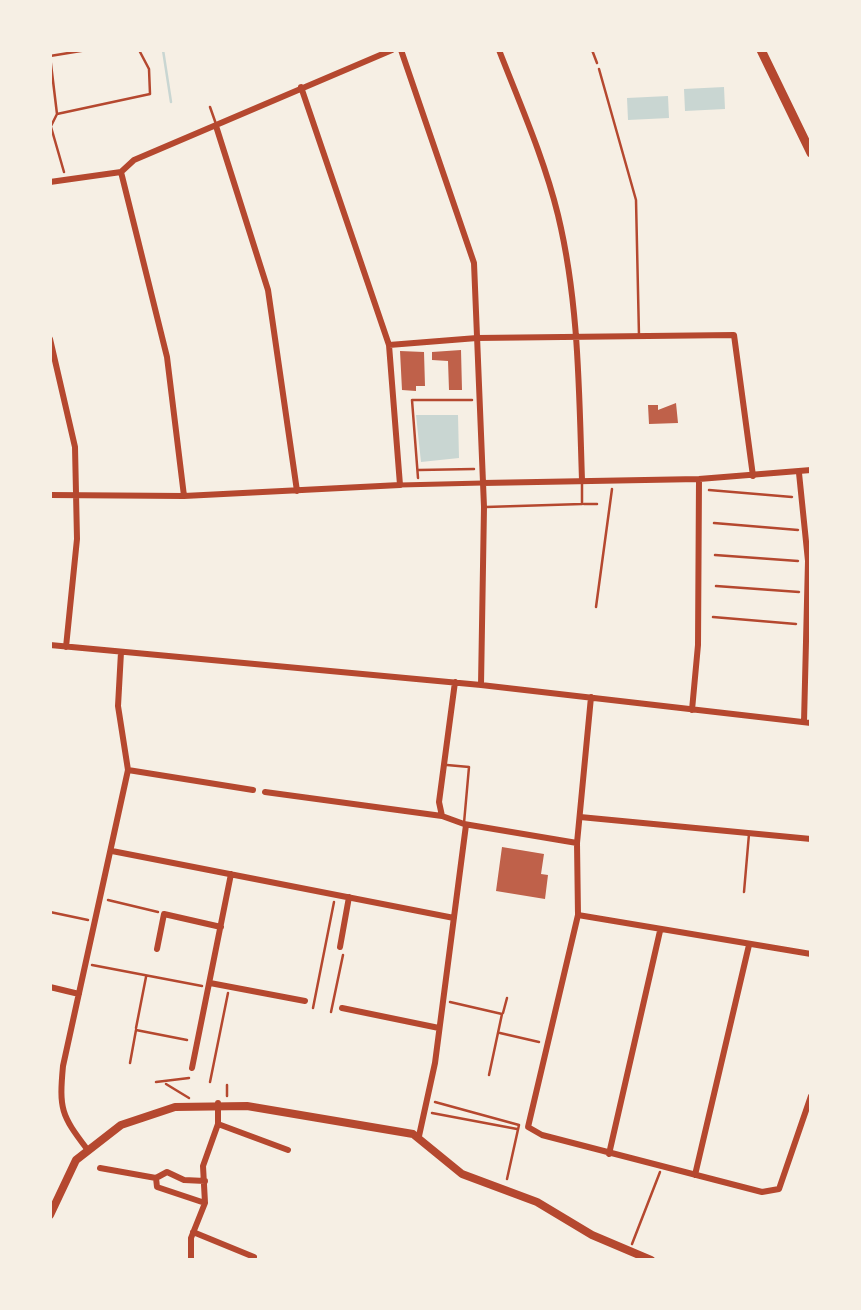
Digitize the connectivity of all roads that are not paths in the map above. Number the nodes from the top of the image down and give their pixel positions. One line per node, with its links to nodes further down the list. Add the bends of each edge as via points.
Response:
1 (392, 50): 5 (street)
2 (401, 50): 13 (street, via 474,263)
3 (499, 50): 14 (street, via 558,213)
4 (761, 50): 10 (main road)
5 (376, 53): 7 (street)
6 (600, 70): 15 (lane, via 636,200)
7 (301, 86): 9 (street); 17 (street)
8 (210, 107): 9 (lane)
9 (216, 126): 11 (street, via 134,160); 25 (street, via 268,290)
10 (811, 153)
11 (122, 172): 12 (street); 28 (street, via 167,357)
12 (50, 182)
13 (477, 338): 14 (street); 17 (street); 23 (street)
14 (577, 338): 15 (street); 21 (street)
15 (639, 338): 20 (street, via 734,335)
16 (50, 339): 27 (street, via 73,428)
17 (389, 344): 24 (street)
18 (811, 470): 19 (street)
19 (799, 473): 20 (street); 32 (street)
20 (753, 476): 22 (street)
21 (582, 480): 22 (street); 23 (street); 29 (lane)
22 (699, 480): 39 (street)
23 (479, 483): 24 (street); 31 (street)
24 (400, 485): 25 (street)
25 (296, 491): 28 (street)
26 (50, 496): 27 (street)
27 (77, 496): 28 (street); 34 (street)
28 (184, 496)
29 (582, 504): 30 (lane); 31 (lane)
30 (597, 504)
31 (484, 508): 37 (street)
32 (809, 593): 40 (street)
33 (50, 645): 34 (street)
34 (66, 647): 35 (street)
35 (122, 652): 36 (street); 42 (street, via 118,706)
36 (455, 682): 37 (street); 41 (street)
37 (481, 685): 38 (street)
38 (591, 698): 39 (street); 46 (street)
39 (692, 710): 40 (street)
40 (807, 722)
41 (444, 764): 45 (street); 47 (lane, via 469,767)
42 (128, 770): 43 (street); 51 (street)
43 (253, 790)
44 (265, 792): 45 (street)
45 (442, 816): 47 (street)
46 (580, 818): 48 (street); 50 (street)
47 (465, 824): 50 (street); 56 (street)
48 (749, 834): 49 (street); 53 (lane)
49 (811, 839)
50 (577, 842): 55 (street)
51 (112, 851): 52 (street); 65 (street)
52 (231, 874): 54 (street); 57 (street)
53 (744, 892)
54 (349, 898): 56 (street); 60 (street)
55 (578, 915): 58 (street); 76 (street, via 528,1127)
56 (454, 918): 68 (street)
57 (221, 927): 61 (street, via 164,914); 63 (street)
58 (660, 931): 59 (street); 76 (street)
59 (748, 946): 62 (street); 78 (street)
60 (340, 947)
61 (158, 949)
62 (811, 954)
63 (210, 982): 66 (street); 69 (street)
64 (50, 987): 65 (street)
65 (79, 994): 74 (street, via 59,1105)
66 (305, 1001)
67 (342, 1008): 68 (street)
68 (439, 1028): 73 (street)
69 (192, 1068)
70 (811, 1096): 78 (street, via 779,1189 762,1192)
71 (218, 1104): 72 (street); 73 (street); 74 (street, via 136,1117)
72 (218, 1124): 75 (street); 80 (street)
73 (419, 1136): 86 (street, via 462,1174)
74 (86, 1149): 82 (street)
75 (288, 1150)
76 (609, 1154): 78 (street)
77 (100, 1168): 79 (street)
78 (695, 1175)
79 (156, 1178): 80 (street, via 167,1172); 81 (street, via 156,1188)
80 (205, 1181): 81 (street)
81 (204, 1204): 83 (street)
82 (50, 1215)
83 (194, 1232): 84 (street); 85 (street)
84 (254, 1257)
85 (191, 1260)
86 (651, 1260)

